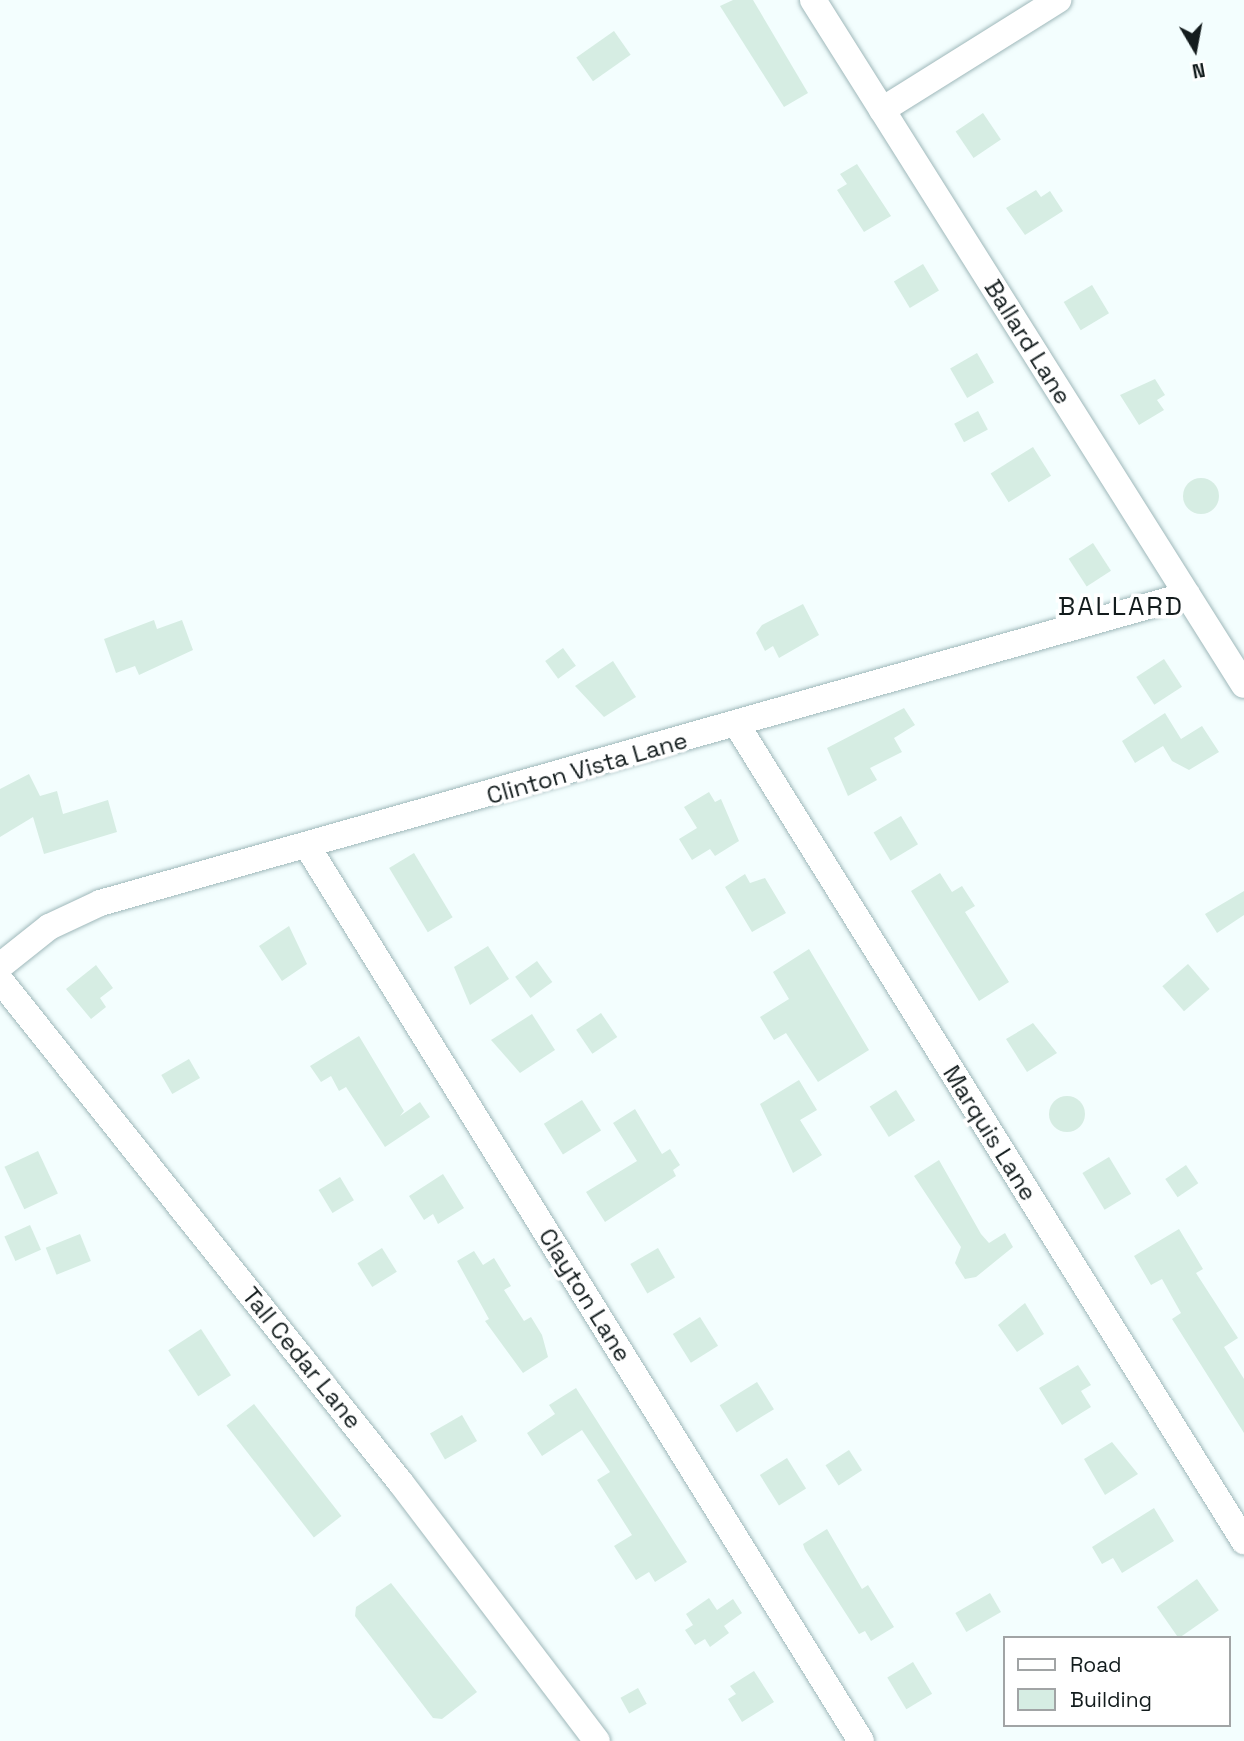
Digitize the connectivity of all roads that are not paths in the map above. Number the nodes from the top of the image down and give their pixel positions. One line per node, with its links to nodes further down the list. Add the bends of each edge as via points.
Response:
1 (813, 0): 3 (street, Ballard Lane)
2 (1058, 0): 3 (street)
3 (882, 110): 4 (street, Ballard Lane)
4 (1187, 595): 5 (street, Ballard Lane); 6 (street, Clinton Vista Lane)
5 (1244, 685)
6 (737, 725): 7 (street, Clinton Vista Lane); 10 (street, Marquis Lane)
7 (309, 849): 8 (street, Clinton Vista Lane, via 76,912); 12 (street, Clayton Lane)
8 (0, 966)
9 (0, 980): 11 (street, Tall Cedar Lane, via 401,1483)
10 (1244, 1542)
11 (597, 1741)
12 (861, 1741)

